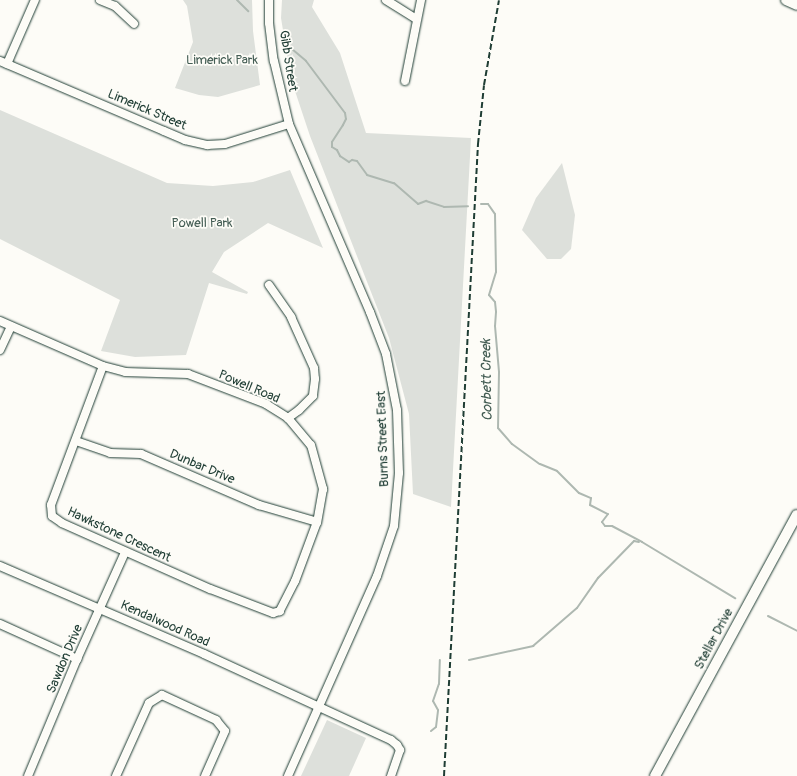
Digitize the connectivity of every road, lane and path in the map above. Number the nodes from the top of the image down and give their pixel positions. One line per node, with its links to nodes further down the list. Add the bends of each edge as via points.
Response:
1 (35, 0): 10 (street)
2 (100, 0): 9 (street, via 115,6)
3 (269, 0): 12 (street, Gibb Street, via 274,62)
4 (386, 0): 8 (street)
5 (420, 0): 8 (street)
6 (786, 0): 7 (main road)
7 (797, 5)
8 (417, 19): 11 (street)
9 (134, 24)
10 (3, 62): 12 (street, Limerick Street, via 185,140 207,145 225,144)
11 (405, 81)
12 (289, 124): 28 (street, Burns Street East, via 377,328 388,361 396,410 399,473 394,526 377,576)
13 (269, 284): 18 (street, via 291,317 314,368 313,396)
14 (0, 321): 15 (street, Powell Road)
15 (11, 326): 16 (street); 17 (street, Powell Road)
16 (0, 350)
17 (103, 366): 18 (street, Powell Road, via 125,372 188,374 266,404); 19 (street, Hawkstone Crescent)
18 (288, 418): 21 (street, Powell Road, via 311,445 323,489)
19 (76, 441): 21 (street, Dunbar Drive, via 110,453 141,454 259,505); 22 (street, Hawkstone Crescent, via 51,505 52,516)
20 (797, 515): 34 (main road, Stellar Drive)
21 (317, 522): 25 (street, Powell Road, via 295,581)
22 (126, 552): 24 (street, Sawdon Drive); 25 (street, Hawkstone Crescent, via 210,590 273,613)
23 (0, 566): 24 (street, Kendalwood Road)
24 (100, 608): 27 (street, Sawdon Drive); 28 (street, Kendalwood Road)
25 (280, 611)
26 (0, 624): 27 (street)
27 (77, 659): 29 (street, Sawdon Drive)
28 (320, 706): 32 (street, Burns Street East); 33 (street, Kendalwood Road, via 395,742 400,754)
29 (28, 776)
30 (116, 776): 31 (street, via 149,702 162,695 216,720 225,731)
31 (205, 776)
32 (288, 776)
33 (391, 776)
34 (655, 776)

